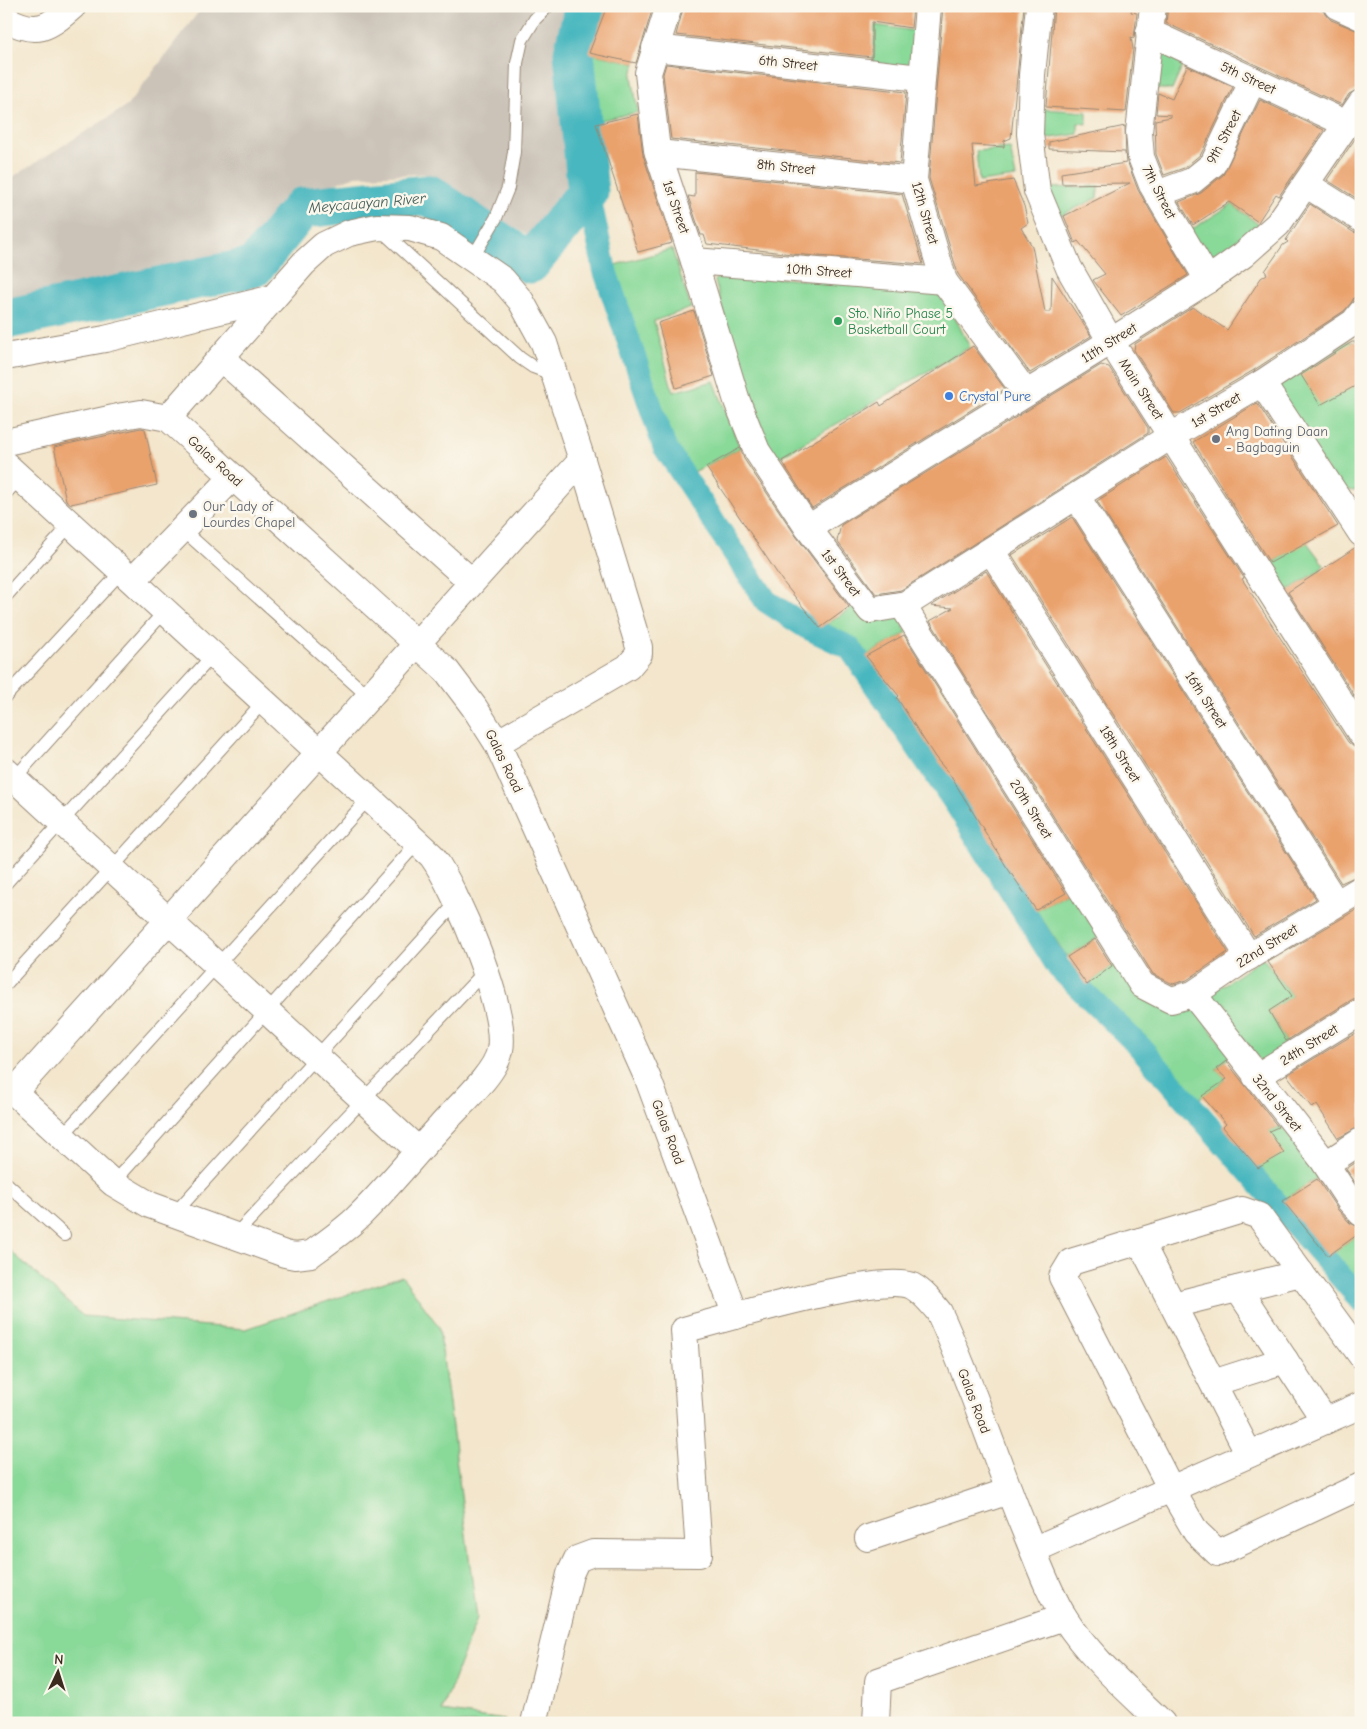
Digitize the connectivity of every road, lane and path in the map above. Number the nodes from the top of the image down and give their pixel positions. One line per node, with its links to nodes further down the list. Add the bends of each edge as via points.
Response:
1 (73, 6): 9 (street, via 39,28 24,28)
2 (548, 6): 21 (lane, via 522,40 516,63 512,170 496,218)
3 (669, 6): 11 (street, 1st Street)
4 (928, 6): 12 (street, 12th Street)
5 (1039, 6): 27 (street, Main Street, via 1030,134 1037,191 1069,268)
6 (1153, 6): 10 (street, 7th Street)
7 (1337, 6): 8 (street)
8 (1361, 17)
9 (6, 19)
10 (1149, 32): 13 (street, 5th Street); 18 (street, 7th Street, via 1139,132 1141,157)
11 (655, 48): 12 (street, 6th Street); 15 (street, 1st Street, via 648,73)
12 (920, 78): 16 (street, 12th Street)
13 (1253, 80): 14 (street, 5th Street); 18 (street, 9th Street, via 1213,164 1192,181)
14 (1354, 114): 17 (street, 11th Street)
15 (658, 153): 16 (street, 8th Street); 22 (street, 1st Street)
16 (914, 180): 24 (street, 12th Street)
17 (1307, 184): 19 (street); 23 (street, 11th Street, via 1278,224)
18 (1157, 194): 23 (street, 7th Street)
19 (1361, 219)
20 (377, 226): 21 (street, via 410,228); 25 (street, via 349,232 324,245); 31 (lane)
21 (476, 251): 28 (street, via 521,301)
22 (694, 261): 24 (street, 10th Street); 44 (street, 1st Street, via 737,402 757,451)
23 (1208, 280): 27 (street, 11th Street)
24 (944, 281): 34 (street, 12th Street)
25 (273, 298): 29 (street, via 105,339); 30 (street)
26 (1359, 321): 33 (street, 1st Street)
27 (1111, 342): 34 (street, 11th Street); 36 (street, Main Street)
28 (544, 343): 31 (lane); 32 (street)
29 (6, 357)
30 (221, 358): 35 (street); 49 (street)
31 (520, 358): 32 (lane)
32 (555, 375): 38 (street)
33 (1262, 383): 36 (street, 1st Street); 42 (street)
34 (1026, 393): 44 (street, 11th Street)
35 (168, 418): 37 (street, via 141,413); 39 (street, Galas Road)
36 (1171, 436): 41 (street, 1st Street); 58 (street, Main Street)
37 (6, 442)
38 (582, 460): 49 (street); 59 (street, via 638,637 639,654 628,666)
39 (233, 477): 45 (street); 53 (street, Galas Road)
40 (11, 479): 43 (street)
41 (1077, 498): 47 (street, 1st Street); 69 (street, 16th Street)
42 (1352, 501): 46 (street)
43 (71, 524): 48 (street); 50 (lane)
44 (808, 528): 51 (street, 1st Street, via 870,610)
45 (182, 529): 48 (street); 56 (lane)
46 (1361, 533)
47 (992, 552): 51 (street, 1st Street); 71 (street, 18th Street)
48 (127, 576): 52 (street); 55 (lane)
49 (472, 582): 53 (street)
50 (6, 596)
51 (903, 606): 75 (street, 20th Street, via 1142,985)
52 (165, 611): 54 (street); 61 (lane)
53 (416, 644): 56 (street); 59 (street, Galas Road, via 446,670)
54 (214, 655): 57 (street); 63 (lane)
55 (6, 696)
56 (369, 697): 60 (street)
57 (264, 701): 60 (street); 65 (lane)
58 (1361, 734)
59 (497, 742): 96 (street, Galas Road, via 648,1080)
60 (319, 752): 62 (street); 70 (street)
61 (9, 779): 63 (street)
62 (370, 798): 64 (street); 72 (lane)
63 (62, 822): 65 (street); 66 (lane)
64 (418, 842): 68 (street, via 444,873); 76 (lane)
65 (112, 868): 70 (street); 74 (lane)
66 (6, 883)
67 (1361, 889): 69 (street, 22nd Street)
68 (457, 902): 73 (street); 78 (lane)
69 (1336, 903): 71 (street, 22nd Street)
70 (168, 920): 72 (street); 80 (street)
71 (1249, 957): 75 (street, 22nd Street)
72 (217, 965): 76 (street); 82 (lane)
73 (484, 972): 81 (lane); 84 (street, via 500,1022 500,1052 486,1075)
74 (6, 984)
75 (1182, 997): 79 (street, 32nd Street)
76 (267, 1010): 78 (street); 87 (lane)
77 (1361, 1012): 79 (street, 24th Street)
78 (317, 1057): 81 (street); 89 (lane)
79 (1256, 1077): 85 (street, 32nd Street)
80 (9, 1092): 82 (street)
81 (363, 1100): 84 (street); 90 (lane)
82 (62, 1136): 87 (street)
83 (1361, 1141): 85 (street)
84 (418, 1150): 90 (street, via 355,1220 311,1254 285,1254)
85 (1326, 1164): 88 (street, 32nd Street)
86 (6, 1182): 91 (lane)
87 (113, 1183): 89 (street, via 150,1205)
88 (1361, 1213)
89 (174, 1214): 90 (street)
90 (236, 1234)
91 (64, 1235)
92 (1140, 1241): 93 (street, via 1242,1210 1259,1216); 95 (street); 104 (street, via 1071,1262 1062,1277)
93 (1300, 1273): 94 (street); 97 (street)
94 (1238, 1289): 95 (street); 98 (street)
95 (1173, 1304): 99 (street)
96 (736, 1316): 105 (street, Galas Road, via 874,1284 911,1286 926,1296 939,1312); 110 (street, via 684,1330 699,1554 594,1553 577,1559 570,1574)
97 (1361, 1355)
98 (1285, 1360): 99 (street); 101 (street)
99 (1213, 1383): 102 (street)
100 (1361, 1405): 101 (street)
101 (1325, 1421): 102 (street)
102 (1249, 1454): 104 (street)
103 (1361, 1486): 104 (street, via 1218,1553 1196,1532)
104 (1171, 1489): 107 (street)
105 (1008, 1491): 106 (street); 107 (street, Galas Road)
106 (868, 1538)
107 (1033, 1550): 108 (street, Galas Road)
108 (1064, 1616): 109 (street, Galas Road); 111 (street, via 878,1682)
109 (1148, 1719)
110 (534, 1723)
111 (876, 1723)

